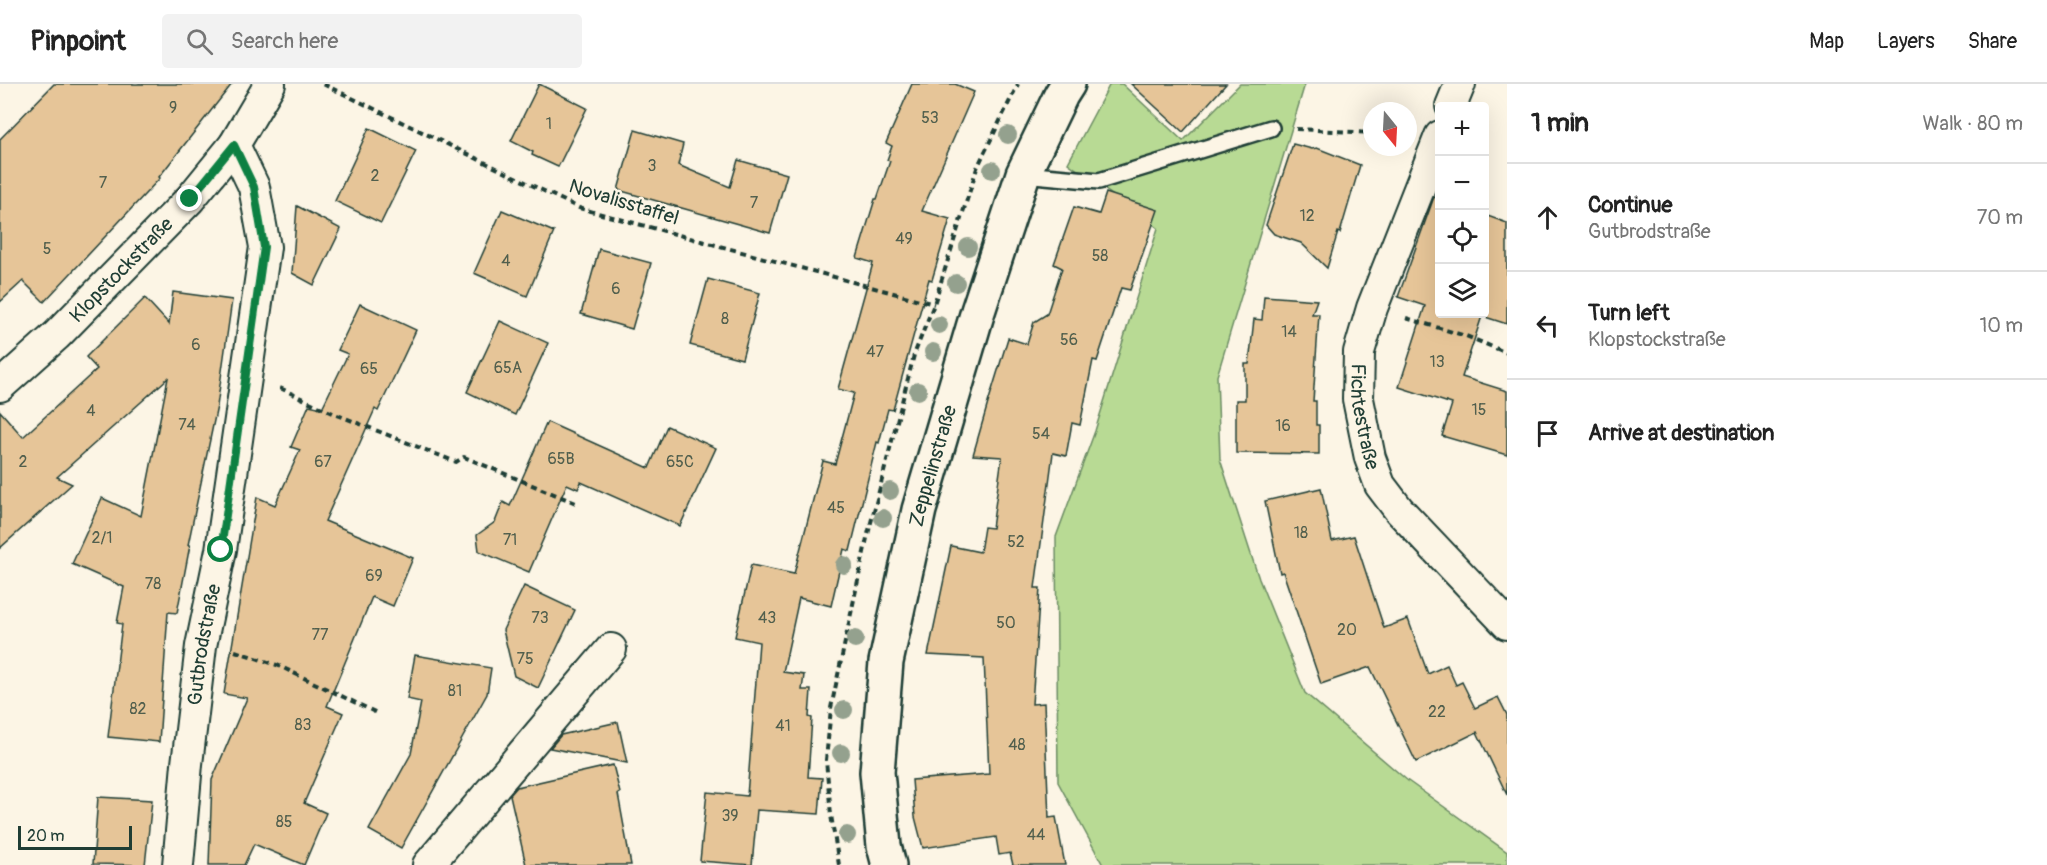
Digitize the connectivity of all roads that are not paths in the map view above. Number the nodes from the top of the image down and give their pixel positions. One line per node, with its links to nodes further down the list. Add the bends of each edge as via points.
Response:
1 (270, 84): 6 (street, Klopstockstraße)
2 (1068, 84): 8 (street, Zeppelinstraße)
3 (1460, 84): 4 (street)
4 (1453, 102)
5 (1271, 128): 8 (lane, via 1099,181)
6 (234, 145): 9 (street, Klopstockstraße, via 190,199 57,335); 12 (street, Gutbrodstraße, via 254,187 264,247 221,550 201,646)
7 (1435, 149): 10 (street, Fichtestraße, via 1372,308 1359,352 1358,399 1380,485)
8 (1023, 174): 14 (street, Zeppelinstraße, via 919,510 886,662 877,772)
9 (0, 386)
10 (1507, 624)
11 (611, 650): 13 (street)
12 (178, 865)
13 (428, 865)
14 (889, 865)

